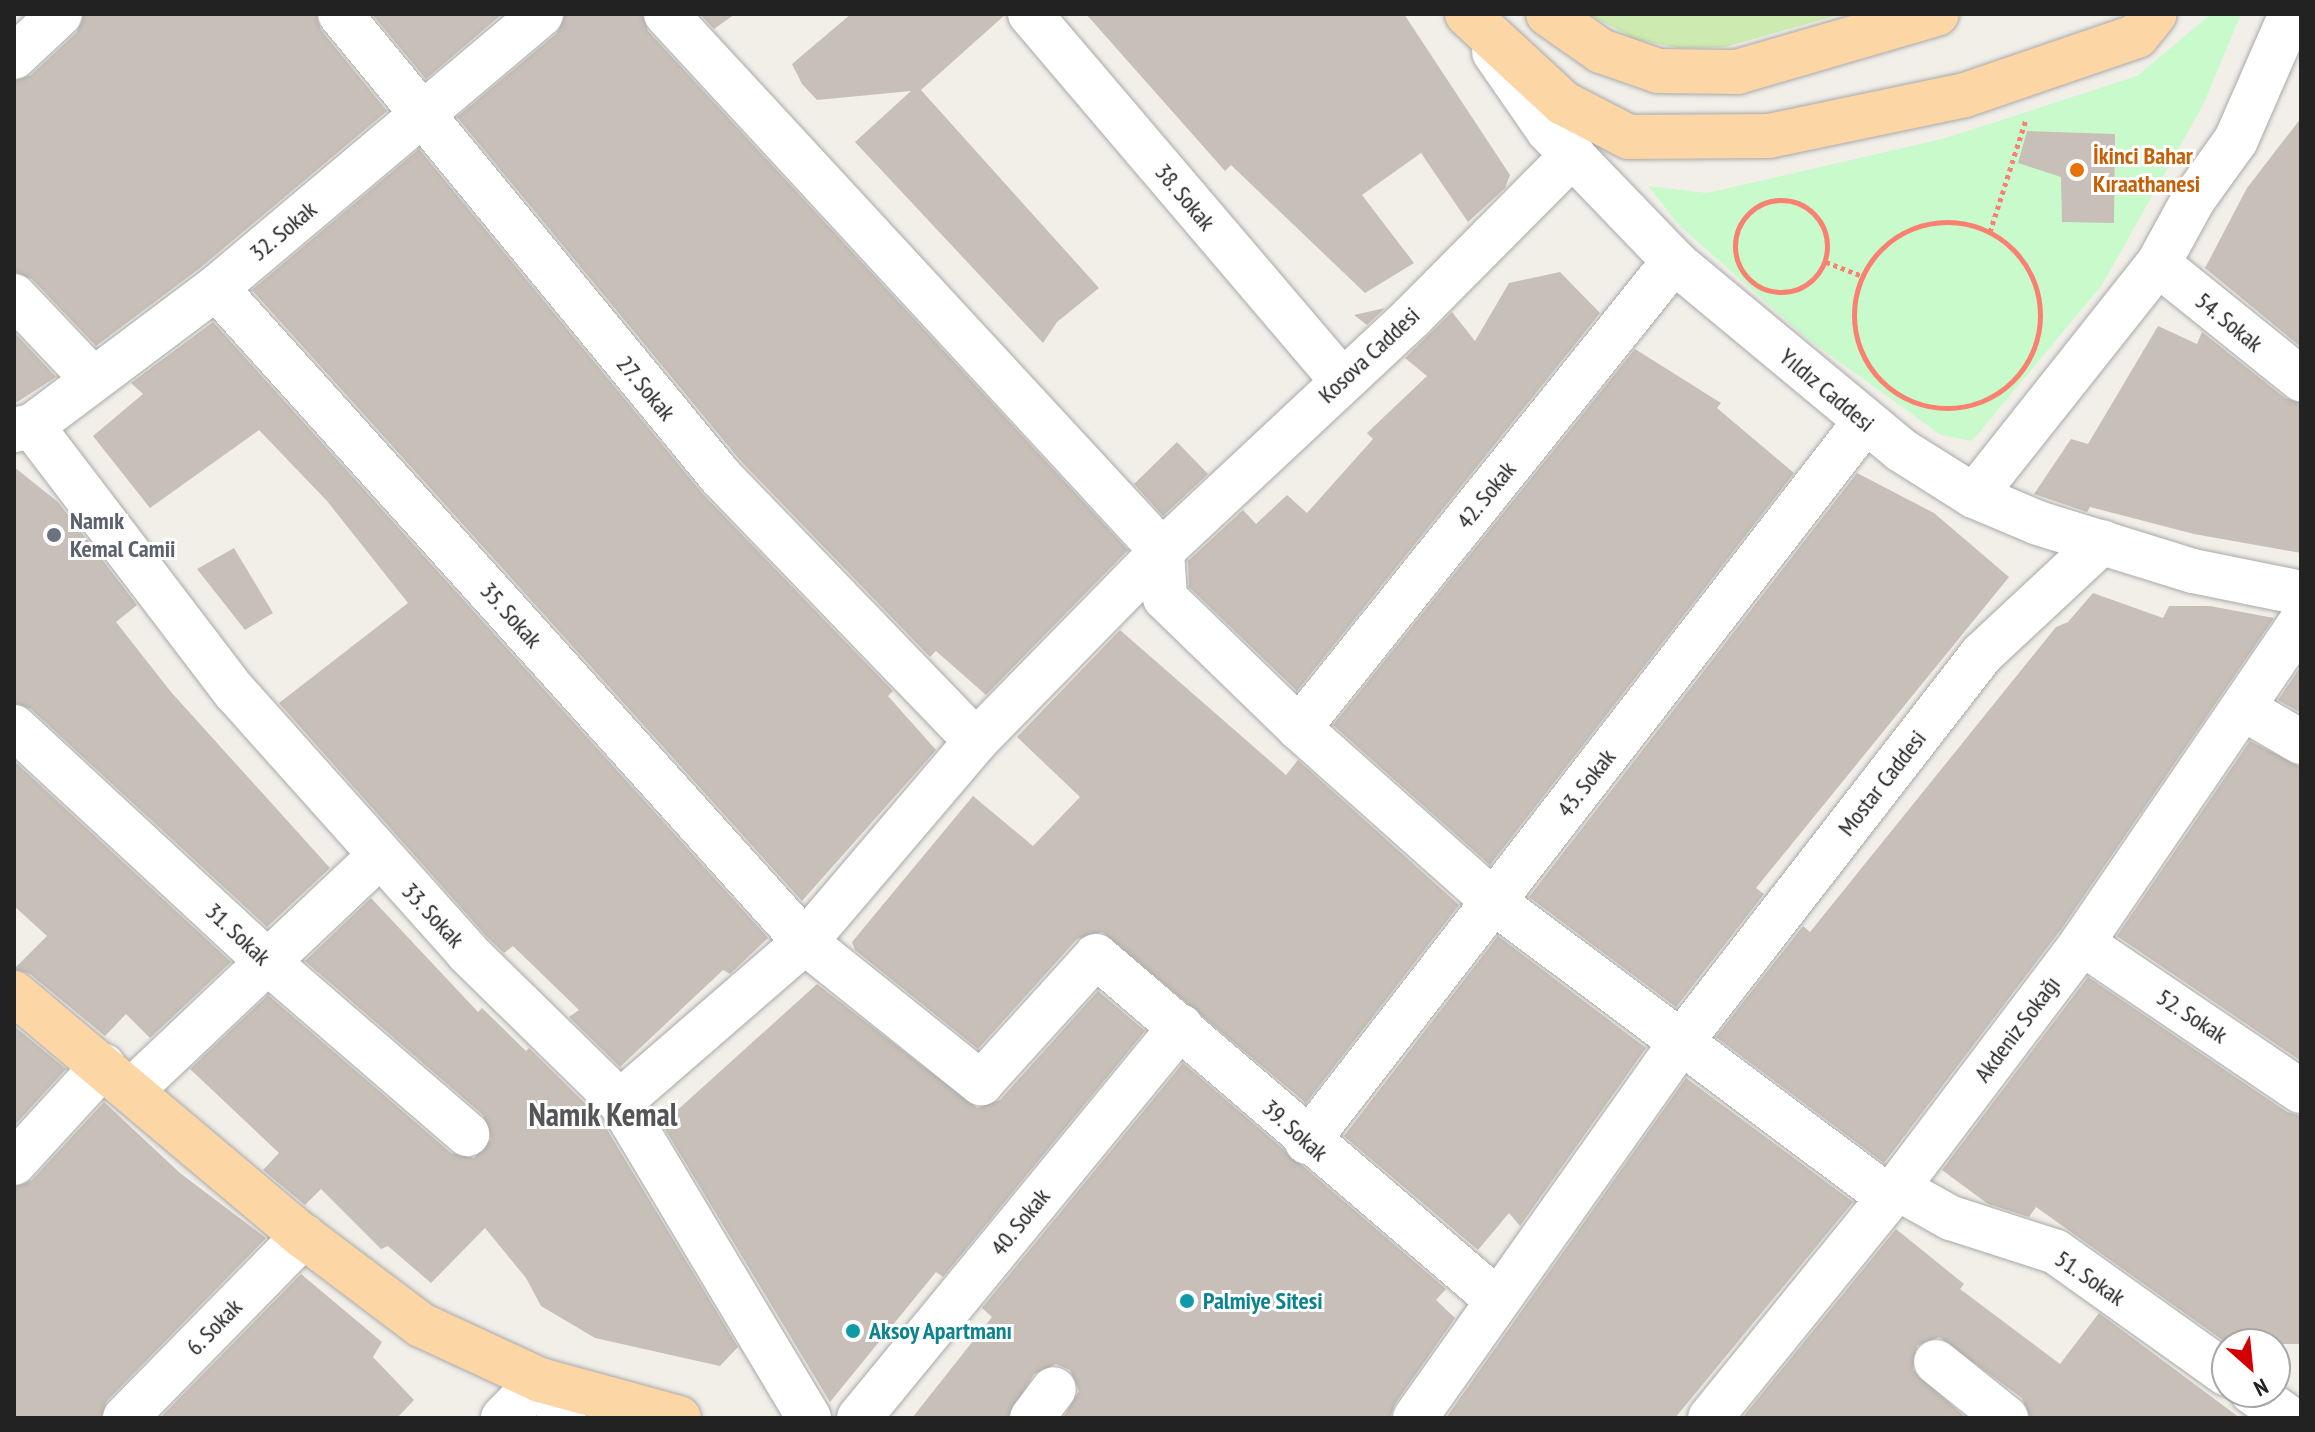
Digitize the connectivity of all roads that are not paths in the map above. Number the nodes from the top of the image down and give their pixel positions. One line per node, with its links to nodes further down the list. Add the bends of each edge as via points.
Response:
1 (60, 14): 11 (street)
2 (340, 14): 12 (street, 27. Sokak)
3 (541, 14): 12 (street, 32. Sokak)
4 (666, 14): 25 (street)
5 (1030, 14): 20 (street, 38. Sokak)
6 (1548, 14): 7 (main road, via 1601,51 1658,71 1737,72)
7 (1937, 14)
8 (2155, 14): 9 (main road, via 2137,36 1965,95 1769,136 1629,137 1563,103)
9 (1472, 20): 13 (street, Yıldız Caddesi, via 1548,130)
10 (2289, 47): 15 (street)
11 (14, 57)
12 (419, 115): 16 (street, 32. Sokak); 31 (street, 27. Sokak, via 721,477)
13 (1573, 155): 14 (street, Yıldız Caddesi); 20 (street, Kosova Caddesi, via 1411,318)
14 (1674, 261): 21 (street, Yıldız Caddesi); 30 (street, 42. Sokak)
15 (2158, 264): 19 (street, 54. Sokak); 23 (street)
16 (216, 288): 18 (street, 32. Sokak); 35 (street, 35. Sokak)
17 (14, 296): 18 (street)
18 (91, 377): 22 (street, 32. Sokak)
19 (2301, 379)
20 (1341, 380): 25 (street, Kosova Caddesi)
21 (1864, 423): 23 (street, Yıldız Caddesi); 34 (street, 43. Sokak)
22 (23, 428): 33 (street, 33. Sokak, via 235,692)
23 (1974, 496): 24 (street, Yıldız Caddesi)
24 (2102, 542): 26 (street, Yıldız Caddesi, via 2193,571); 41 (street, Mostar Caddesi, via 1982,654)
25 (1162, 551): 30 (street, 51. Sokak, via 1165,598); 31 (street, Kosova Caddesi)
26 (2301, 593)
27 (2301, 622): 28 (street, Akdeniz Sokağı)
28 (2246, 710): 32 (street); 36 (street, Akdeniz Sokağı)
29 (14, 727): 38 (street, 31. Sokak)
30 (1299, 728): 34 (street, 51. Sokak)
31 (976, 741): 35 (street, Kosova Caddesi)
32 (2301, 742)
33 (378, 857): 38 (street); 44 (street, 33. Sokak)
34 (1494, 902): 41 (street, 51. Sokak); 46 (street, 43. Sokak)
35 (805, 942): 37 (street, 35. Sokak, via 981,1083); 44 (street, Kosova Caddesi)
36 (2082, 943): 43 (street, 52. Sokak); 48 (street, Akdeniz Sokağı)
37 (1096, 956): 40 (street, 39. Sokak)
38 (269, 963): 42 (street); 45 (street, 31. Sokak)
39 (14, 993): 42 (main road)
40 (1181, 1026): 46 (street, 39. Sokak); 59 (street, 40. Sokak)
41 (1681, 1042): 48 (street, 51. Sokak); 50 (street, Mostar Caddesi)
42 (118, 1078): 47 (street); 49 (main road)
43 (2301, 1091)
44 (620, 1102): 58 (street, 33. Sokak)
45 (467, 1134)
46 (1307, 1142): 50 (street, 39. Sokak)
47 (14, 1163)
48 (1893, 1193): 52 (street, 51. Sokak, via 2056,1252); 61 (street, Akdeniz Sokağı)
49 (303, 1236): 53 (main road, via 421,1325); 54 (street, 6. Sokak)
50 (1497, 1300): 60 (street, Mostar Caddesi)
51 (1936, 1362): 62 (street)
52 (2211, 1363)
53 (540, 1380): 55 (street); 56 (street); 57 (main road)
54 (125, 1418)
55 (503, 1418)
56 (564, 1418)
57 (679, 1418)
58 (809, 1418)
59 (859, 1418)
60 (1415, 1418)
61 (1710, 1418)
62 (2006, 1418)

